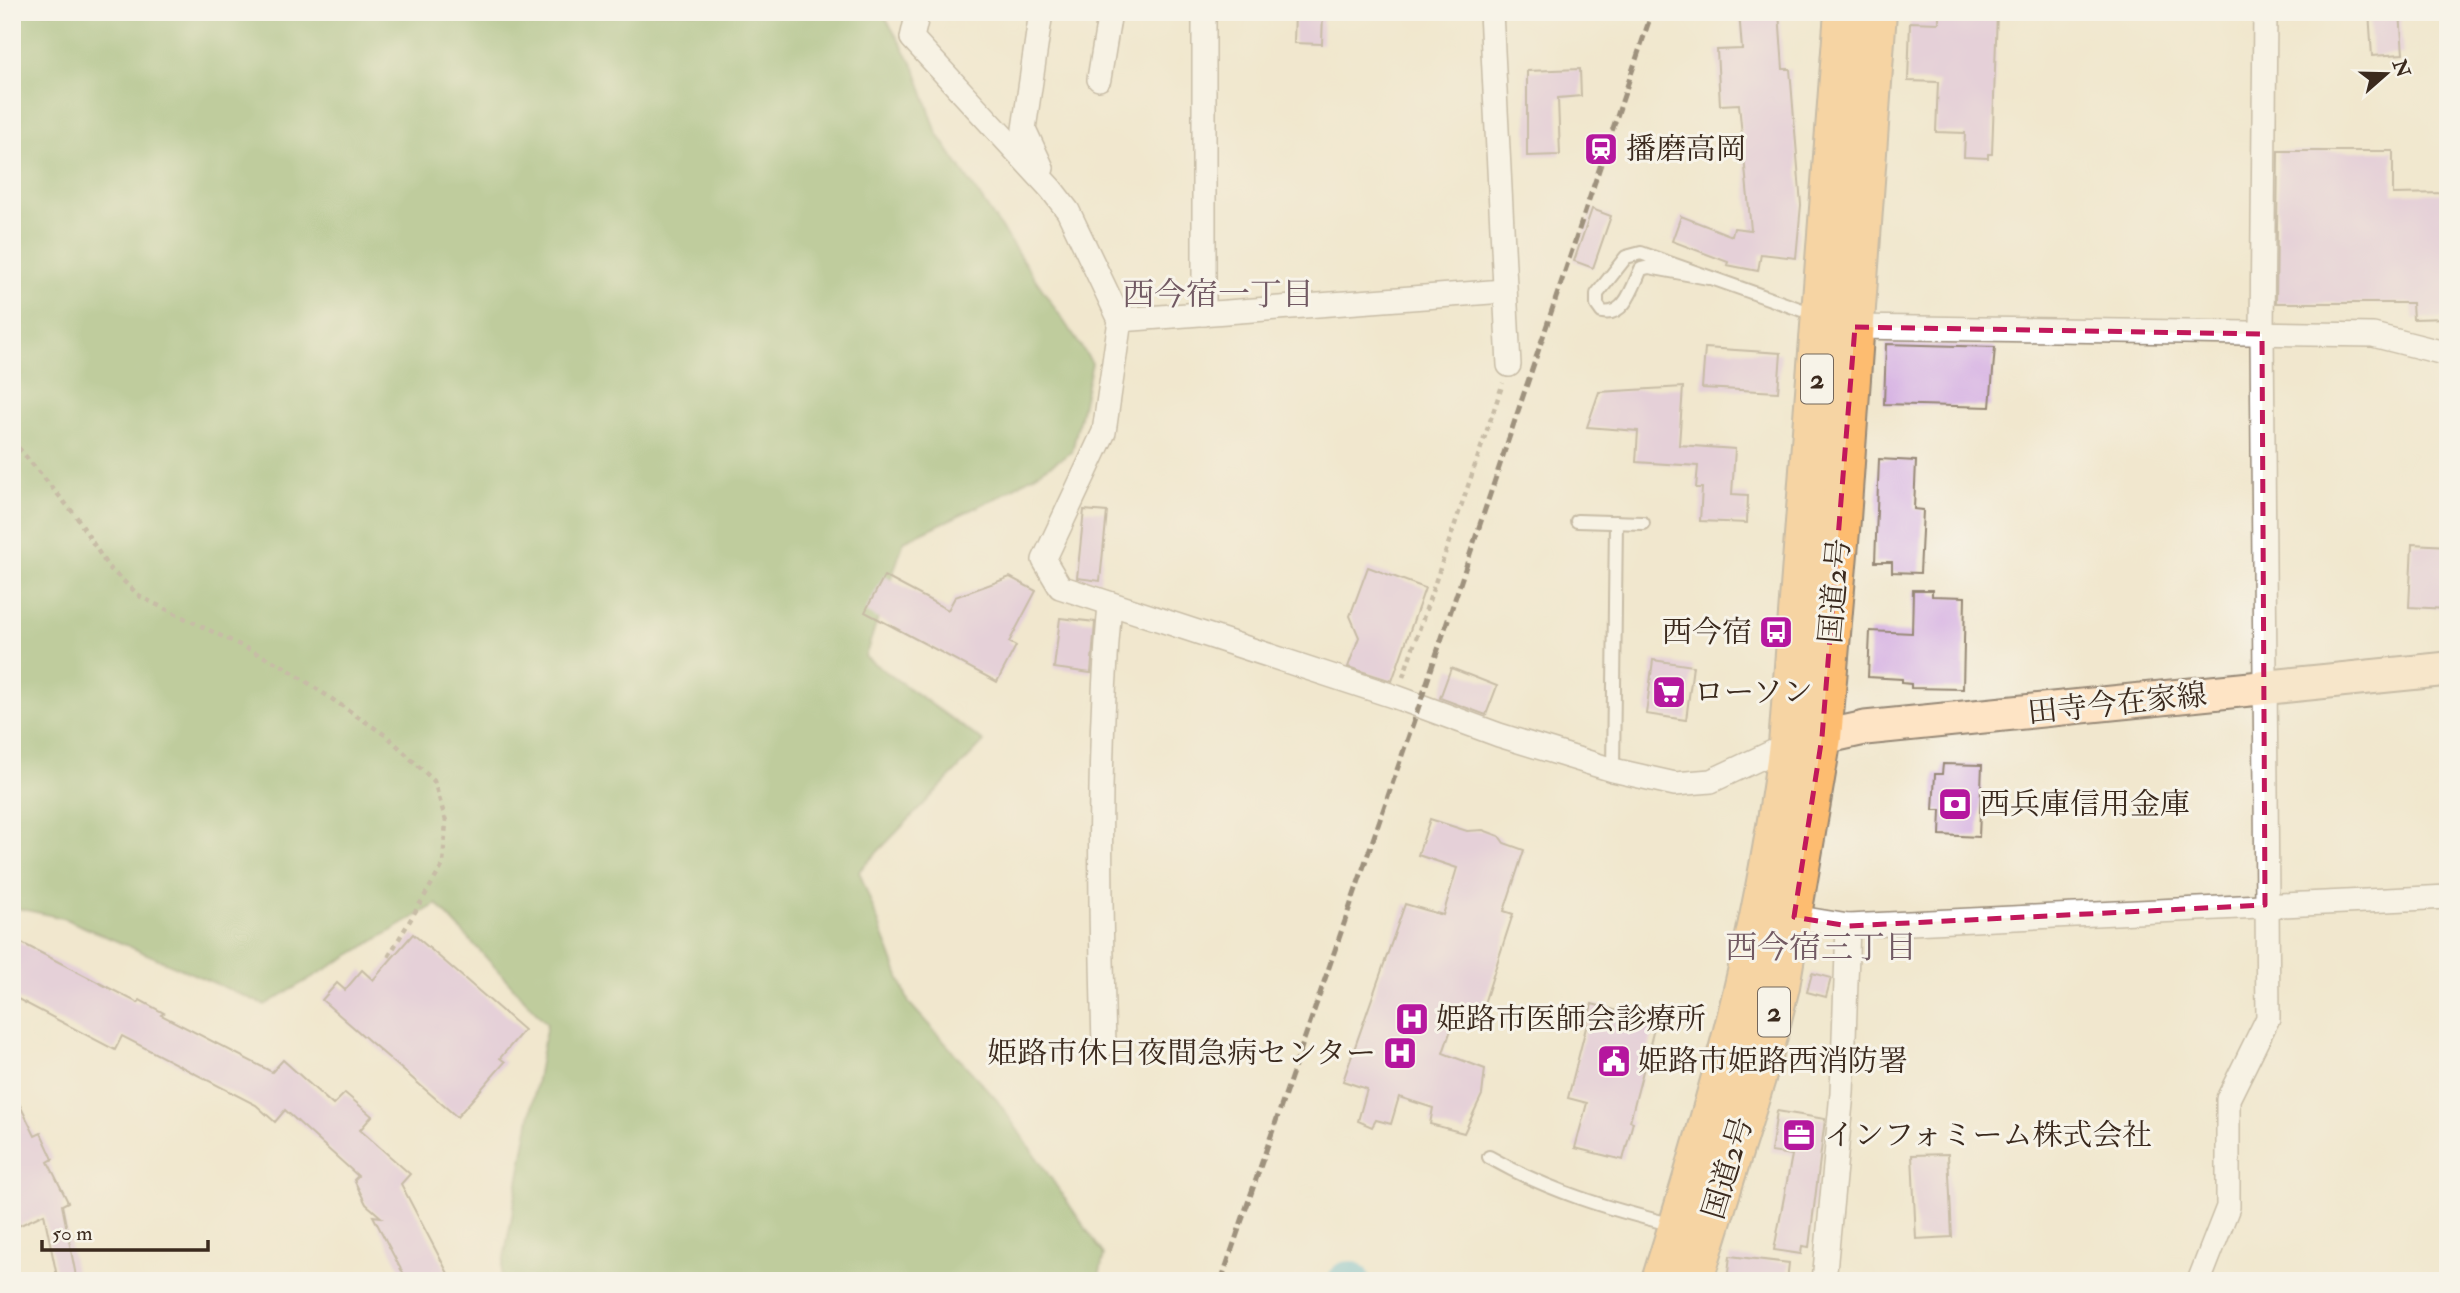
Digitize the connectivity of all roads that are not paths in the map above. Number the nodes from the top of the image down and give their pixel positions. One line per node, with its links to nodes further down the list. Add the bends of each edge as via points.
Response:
1 (918, 12): 10 (street, via 912,38)
2 (1041, 12): 10 (street, via 1024,129)
3 (1110, 12): 9 (street)
4 (1204, 12): 13 (street)
5 (1491, 12): 12 (street)
6 (1844, 12): 15 (highway, 国道2号 / 2)
7 (1877, 12): 15 (highway, 国道2号 / 2)
8 (2265, 12): 16 (street)
9 (1099, 79)
10 (1051, 188): 14 (street, via 1068,211)
11 (1709, 278): 11 (lane, via 1649,267 1642,269 1620,309 1610,314 1597,305 1597,295 1626,257 1634,254); 15 (lane)
12 (1504, 290): 13 (street); 18 (street)
13 (1205, 314): 14 (street)
14 (1120, 320): 22 (street, via 1104,432 1044,560 1060,587)
15 (1838, 322): 16 (street); 25 (highway, 国道2号 / 2)
16 (2262, 334): 17 (street, via 2373,335); 24 (street)
17 (2448, 354)
18 (1509, 365)
19 (1577, 521): 20 (lane)
20 (1616, 522): 21 (lane); 26 (lane)
21 (1643, 523)
22 (1110, 604): 26 (street); 31 (street, via 1101,710 1099,848)
23 (2448, 669): 24 (main road, 田寺今在家線)
24 (2265, 688): 25 (main road, 田寺今在家線, via 1865,728); 28 (street)
25 (1805, 741): 26 (street, via 1710,781 1675,784); 29 (highway, 国道2号 / 2); 33 (highway, 国道2号 / 2, via 1708,1132)
26 (1613, 770)
27 (2448, 897): 28 (street)
28 (2265, 905): 30 (street); 37 (street, via 2268,1018 2228,1099 2228,1207)
29 (1794, 917): 30 (street); 35 (highway, 国道2号 / 2, via 1764,1052)
30 (1849, 926): 36 (street, via 1842,1093)
31 (1104, 1045)
32 (1489, 1157): 33 (lane, via 1566,1195)
33 (1678, 1226): 34 (highway, 国道2号 / 2)
34 (1661, 1281)
35 (1693, 1281)
36 (1824, 1281)
37 (2199, 1281)

